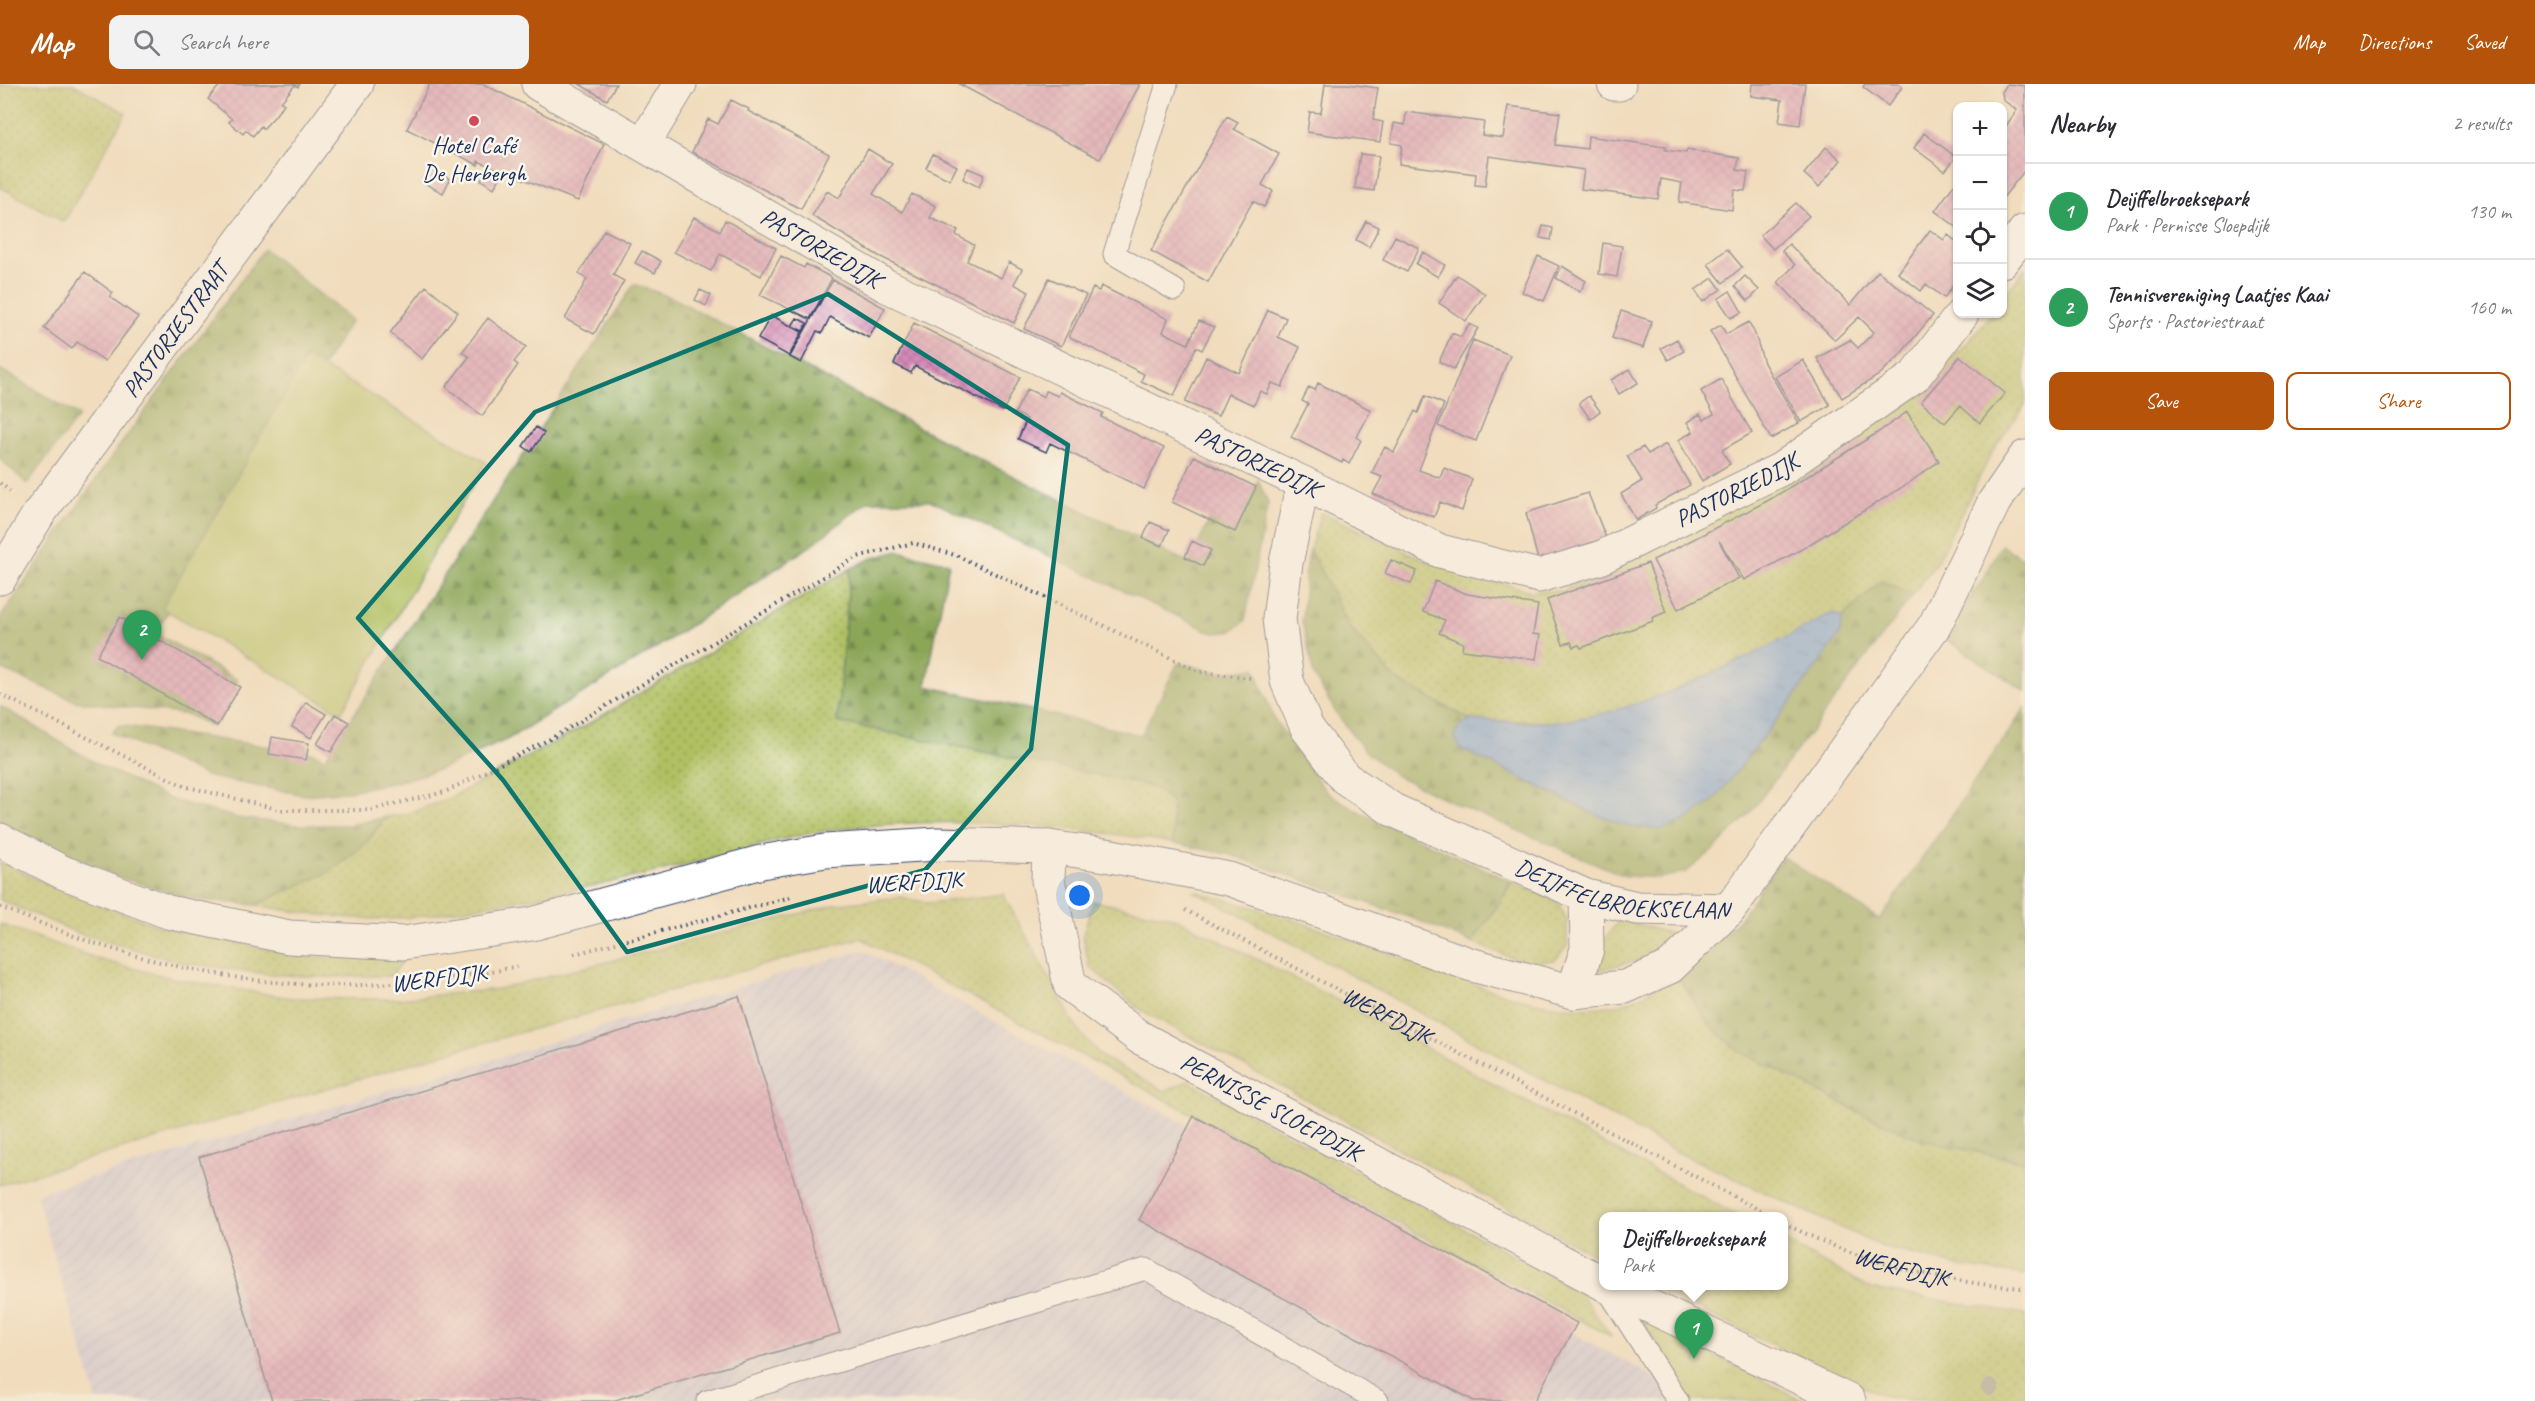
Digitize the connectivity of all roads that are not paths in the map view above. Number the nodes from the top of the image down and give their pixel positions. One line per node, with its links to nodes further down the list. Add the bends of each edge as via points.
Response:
1 (357, 84): 14 (street, PASTORIESTRAAT, via 38,515)
2 (538, 84): 7 (street, PASTORIEDIJK)
3 (680, 84): 7 (street)
4 (1167, 84): 10 (lane, via 1114,254)
5 (1614, 84): 6 (street)
6 (1619, 84)
7 (644, 143): 13 (street, PASTORIEDIJK, via 885,285)
8 (2025, 231): 9 (street)
9 (2007, 254)
10 (1176, 290)
11 (1959, 318): 13 (street, PASTORIEDIJK, via 1914,377 1780,469 1600,558 1539,576 1440,551)
12 (2025, 457): 18 (street, DEIJFFELBROEKSELAAN, via 1994,502 1935,625)
13 (1303, 483): 17 (street, DEIJFFELBROEKSELAAN, via 1279,619 1287,681 1307,728 1345,778 1393,810)
14 (0, 578)
15 (0, 840): 16 (street, WERFDIJK, via 62,872 168,912 290,937 403,943 532,924 761,862 825,851 937,844)
16 (1049, 847): 19 (street, WERFDIJK, via 1229,879 1469,964); 20 (street, PERNISSE SLOEPDIJK, via 1048,880 1070,985 1139,1037)
17 (1586, 896): 18 (street, DEIJFFELBROEKSELAAN, via 1637,908); 19 (street, via 1587,949)
18 (1730, 910): 19 (street, WERFDIJK, via 1670,967 1624,987)
19 (1573, 992)
20 (1599, 1281)
21 (1609, 1290): 25 (lane)
22 (1616, 1290): 26 (street, PERNISSE SLOEPDIJK)
23 (707, 1401): 24 (lane, via 1146,1269)
24 (1378, 1401)
25 (1678, 1401)
26 (1849, 1401)

